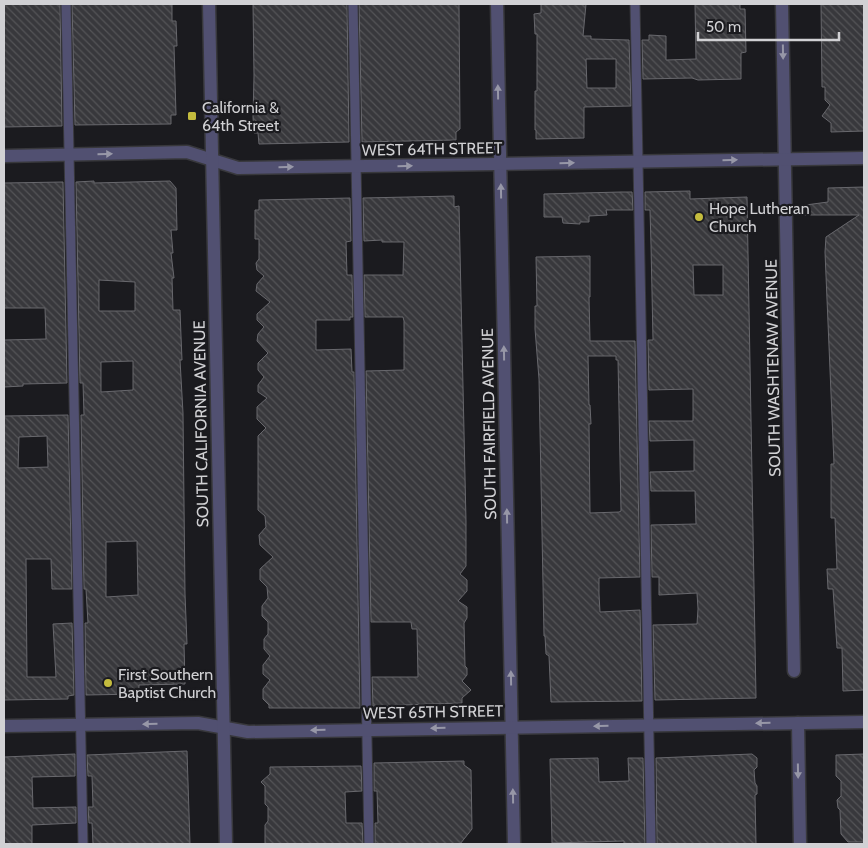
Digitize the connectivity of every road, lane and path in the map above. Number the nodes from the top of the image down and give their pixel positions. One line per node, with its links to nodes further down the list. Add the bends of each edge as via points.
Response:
1 (66, 4): 7 (lane)
2 (209, 4): 11 (street, SOUTH CALIFORNIA AVENUE)
3 (353, 4): 14 (lane)
4 (497, 4): 13 (street, SOUTH FAIRFIELD AVENUE, one-way to 4)
5 (635, 4): 12 (lane)
6 (782, 4): 10 (street, SOUTH WASHTENAW AVENUE, one-way to 10)
7 (69, 154): 8 (street, WEST 64TH STREET); 11 (street, WEST 64TH STREET, one-way to 11, via 187,152); 18 (lane)
8 (4, 156)
9 (864, 158): 10 (street, WEST 64TH STREET)
10 (786, 159): 12 (street, WEST 64TH STREET, one-way to 10); 15 (street, SOUTH WASHTENAW AVENUE)
11 (212, 161): 14 (street, WEST 64TH STREET, one-way to 14, via 238,168); 21 (street, SOUTH CALIFORNIA AVENUE)
12 (638, 162): 13 (street, WEST 64TH STREET, one-way to 12); 19 (lane)
13 (500, 164): 14 (street, WEST 64TH STREET, one-way to 13); 22 (street, SOUTH FAIRFIELD AVENUE, one-way to 13)
14 (356, 166): 23 (lane)
15 (794, 671)
16 (864, 722): 17 (street, WEST 65TH STREET)
17 (798, 723): 19 (street, WEST 65TH STREET, one-way to 19); 29 (street, one-way to 29)
18 (81, 725): 20 (street, WEST 65TH STREET); 21 (street, WEST 65TH STREET, one-way to 18, via 198,723); 24 (lane)
19 (649, 725): 22 (street, WEST 65TH STREET, one-way to 22); 28 (lane)
20 (4, 726)
21 (223, 727): 23 (street, WEST 65TH STREET, one-way to 21, via 248,732); 25 (street, SOUTH CALIFORNIA AVENUE)
22 (512, 727): 23 (street, WEST 65TH STREET, one-way to 23); 27 (street, SOUTH FAIRFIELD AVENUE, one-way to 22)
23 (367, 729): 26 (lane)
24 (83, 844)
25 (226, 844)
26 (370, 844)
27 (514, 844)
28 (651, 844)
29 (800, 844)

